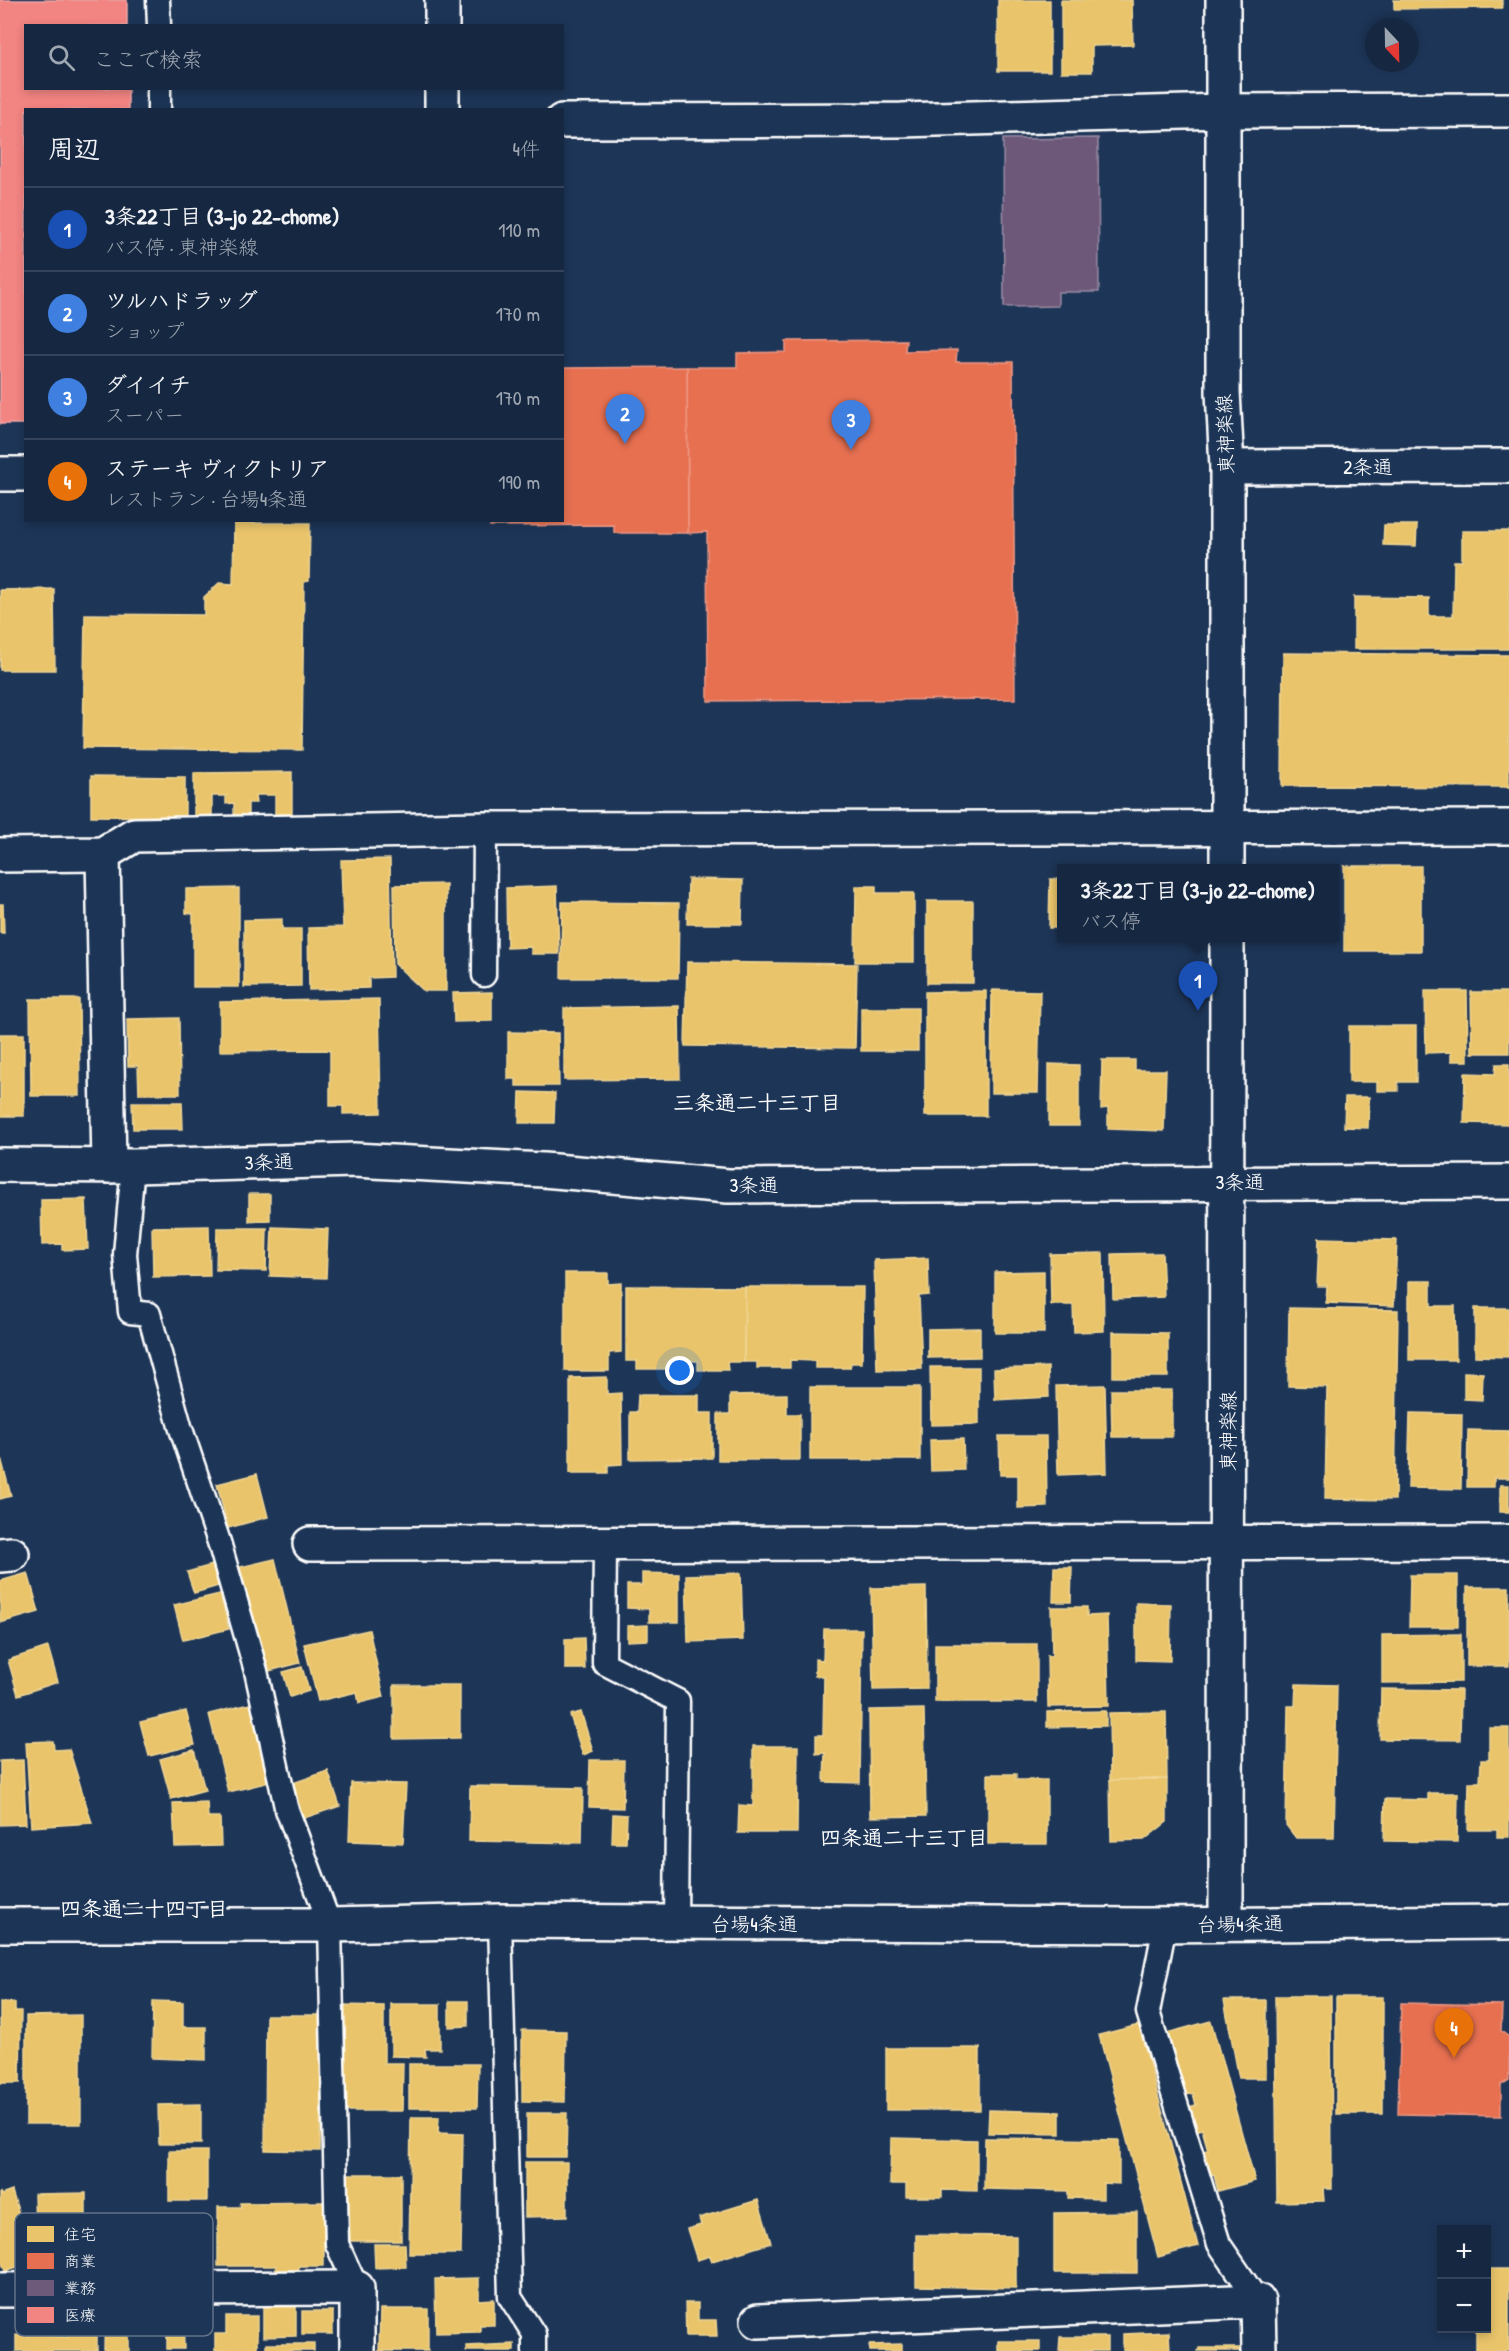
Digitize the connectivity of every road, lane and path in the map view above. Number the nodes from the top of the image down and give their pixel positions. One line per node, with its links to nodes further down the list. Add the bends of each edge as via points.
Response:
1 (158, 0): 4 (lane)
2 (442, 0): 5 (street)
3 (1223, 0): 11 (street, 東神楽線)
4 (159, 24)
5 (442, 24)
6 (159, 90): 8 (lane)
7 (442, 90): 9 (street)
8 (159, 108)
9 (442, 108)
10 (1509, 110): 11 (street)
11 (1222, 111): 12 (street, via 901,120); 14 (street, 東神楽線)
12 (564, 120)
13 (1509, 466): 14 (street, 2条通)
14 (1227, 467): 18 (street, 東神楽線)
15 (0, 474): 16 (street)
16 (24, 474)
17 (1509, 827): 18 (street)
18 (1227, 828): 19 (street); 22 (street, 東神楽線)
19 (485, 829): 20 (street, via 134,835); 24 (lane)
20 (103, 854): 21 (street); 26 (street)
21 (0, 855)
22 (1227, 864)
23 (1227, 942): 27 (street, 東神楽線)
24 (484, 975)
25 (0, 1165): 26 (street, 3条通)
26 (121, 1166): 27 (street, 3条通, via 354,1160 543,1170 728,1186); 38 (lane, via 130,1312 149,1314 256,1671 286,1807)
27 (1227, 1182): 28 (street, 3条通); 32 (street, 東神楽線)
28 (1509, 1182)
29 (1509, 1542): 32 (street)
30 (605, 1543): 31 (street); 32 (street); 35 (lane, via 604,1663 678,1701)
31 (310, 1544)
32 (1228, 1544): 36 (street, 東神楽線)
33 (500, 1921): 35 (street, 台場4条通); 38 (street, 台場4条通); 47 (lane, via 510,2297 534,2334)
34 (1509, 1922): 36 (street, 台場4条通)
35 (676, 1924): 39 (street, 台場4条通)
36 (1226, 1924): 39 (street, 台場4条通)
37 (0, 1925): 38 (street, 台場4条通)
38 (330, 1925): 40 (lane, via 337,2244)
39 (1165, 1925): 44 (lane, via 1148,2012 1218,2244)
40 (357, 2288): 41 (street); 46 (street)
41 (213, 2289)
42 (0, 2290): 43 (street)
43 (15, 2290)
44 (1258, 2301): 45 (street); 48 (street)
45 (758, 2321)
46 (357, 2351)
47 (534, 2351)
48 (1259, 2351)

